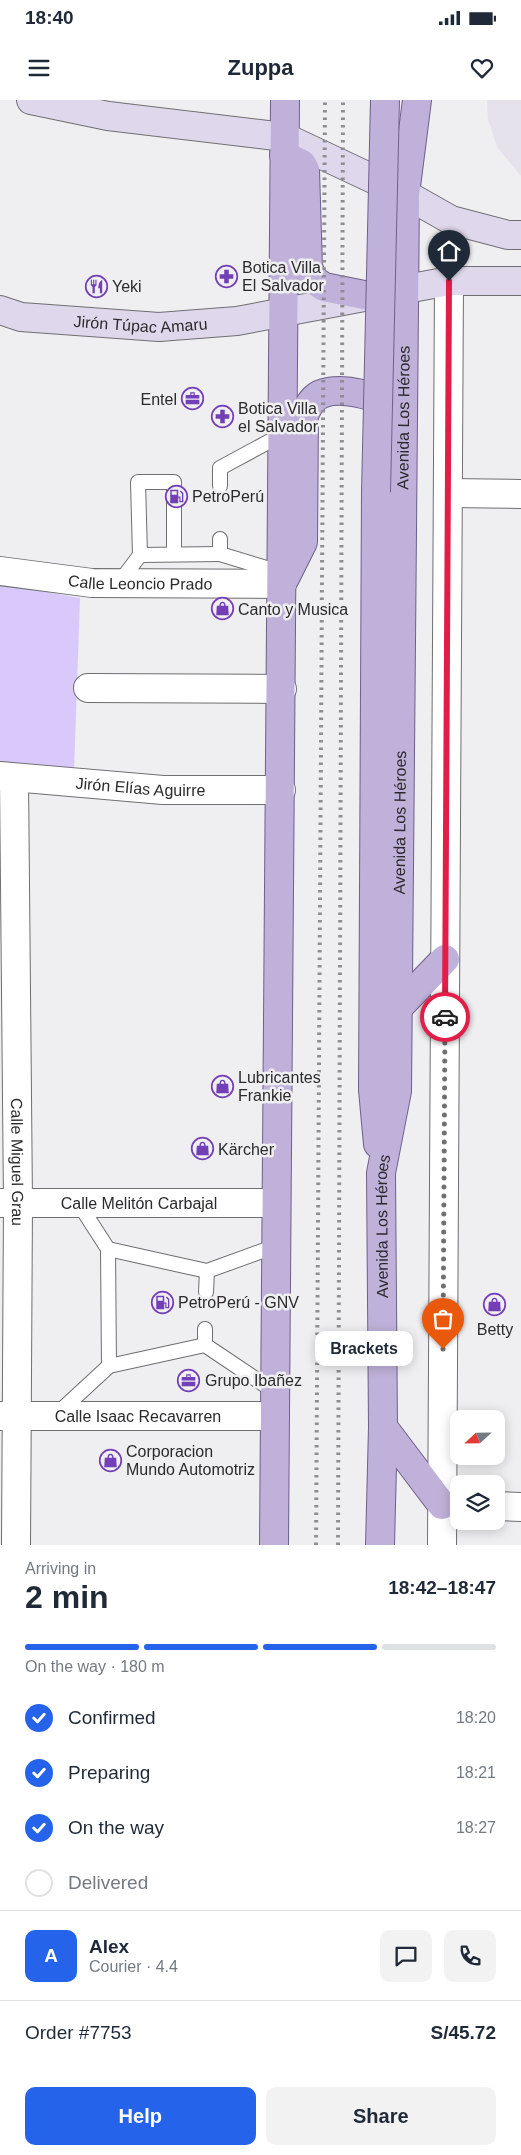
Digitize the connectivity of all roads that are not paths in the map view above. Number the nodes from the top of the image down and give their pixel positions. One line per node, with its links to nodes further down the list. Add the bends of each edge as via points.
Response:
1 (31, 100): 5 (main road)
2 (285, 100): 5 (main road)
3 (385, 100): 33 (main road, bridge, via 376,492 373,1090)
4 (417, 100): 6 (main road, Avenida Los Héroes)
5 (284, 146): 6 (main road); 11 (main road, via 305,170 308,268 315,281); 13 (main road)
6 (405, 194): 7 (main road, via 451,220 508,235); 10 (main road, Avenida Los Héroes)
7 (521, 235)
8 (449, 281): 9 (main road, Jirón Túpac Amaru); 10 (main road, Jirón Túpac Amaru); 17 (street)
9 (521, 281)
10 (403, 289): 11 (main road, Jirón Túpac Amaru); 14 (main road, Avenida Los Héroes)
11 (369, 296): 13 (main road, Jirón Túpac Amaru)
12 (0, 310): 13 (main road, Jirón Túpac Amaru, via 21,317 158,327 236,321)
13 (284, 313): 15 (main road)
14 (401, 407): 24 (main road, via 365,394 346,392 325,392 310,402 304,416 304,542); 32 (main road, Avenida Los Héroes)
15 (283, 434): 16 (lane, via 220,468); 24 (main road)
16 (220, 486)
17 (448, 493): 18 (street); 30 (street)
18 (521, 494)
19 (220, 539): 21 (lane)
20 (174, 554): 21 (lane); 22 (lane); 22 (lane, via 174,482 138,482)
21 (220, 554): 24 (lane)
22 (140, 555): 25 (lane)
23 (0, 571): 25 (street, Calle Leoncio Prado)
24 (282, 579): 25 (street, Calle Leoncio Prado); 27 (main road)
25 (119, 583)
26 (88, 688): 27 (street)
27 (282, 689): 29 (main road)
28 (7, 777): 29 (street, Jirón Elías Aguirre, via 163,790); 31 (street, Calle Miguel Grau)
29 (281, 790): 35 (main road)
30 (445, 959): 32 (main road); 48 (street)
31 (7, 995): 34 (street, Calle Miguel Grau)
32 (397, 1008): 33 (main road, Avenida Los Héroes, via 397,1091)
33 (381, 1173): 47 (main road, Avenida Los Héroes)
34 (9, 1203): 36 (street, Calle Melitón Carbajal); 45 (street, Calle Miguel Grau)
35 (276, 1203): 36 (street, Calle Melitón Carbajal); 37 (main road)
36 (79, 1204): 38 (lane)
37 (276, 1246): 39 (lane); 44 (main road)
38 (108, 1249): 39 (lane); 43 (lane)
39 (206, 1271): 40 (lane)
40 (206, 1292)
41 (205, 1329): 42 (lane)
42 (205, 1345): 43 (lane); 44 (lane)
43 (109, 1366): 46 (lane)
44 (275, 1404): 46 (street, Calle Isaac Recavarren); 52 (main road)
45 (8, 1416): 46 (street, Calle Isaac Recavarren); 51 (street, Calle Miguel Grau)
46 (55, 1416)
47 (383, 1427): 48 (main road); 53 (main road, Avenida Los Héroes)
48 (450, 1505): 54 (street)
49 (505, 1506): 50 (street)
50 (521, 1507)
51 (16, 1545)
52 (274, 1545)
53 (380, 1545)
54 (442, 1545)

